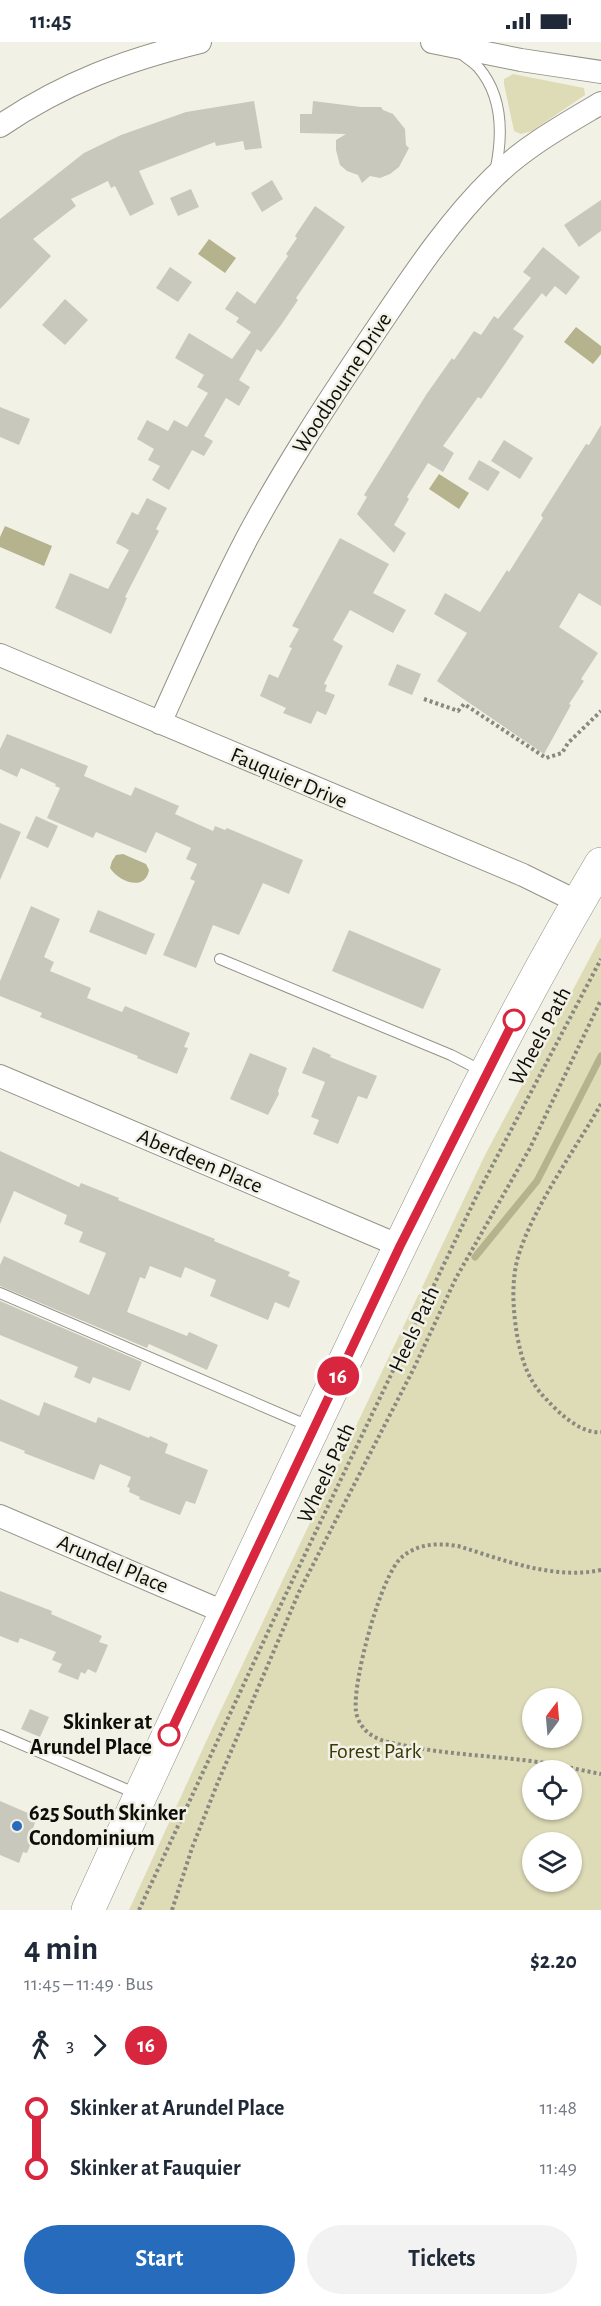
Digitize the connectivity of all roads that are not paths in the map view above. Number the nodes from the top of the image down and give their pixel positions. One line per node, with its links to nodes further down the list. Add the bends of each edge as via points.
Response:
1 (200, 42): 5 (street, via 86,77 27,107)
2 (442, 44): 3 (street); 6 (lane, via 478,67 494,94 501,125)
3 (601, 72)
4 (601, 103): 6 (street, Woodbourne Drive, via 530,147)
5 (0, 126)
6 (494, 176): 8 (street, Woodbourne Drive, via 460,213 394,303 317,418 247,538)
7 (0, 655): 8 (street, Fauquier Drive)
8 (160, 723): 10 (street, Fauquier Drive, via 523,875)
9 (601, 864): 10 (main road)
10 (578, 902): 12 (main road)
11 (220, 959): 12 (lane)
12 (486, 1073): 14 (main road)
13 (0, 1076): 14 (street, Aberdeen Place)
14 (400, 1246): 16 (main road)
15 (0, 1293): 16 (lane)
16 (313, 1428): 18 (main road)
17 (0, 1516): 18 (street, Arundel Place)
18 (226, 1613): 20 (main road)
19 (0, 1735): 20 (lane)
20 (140, 1795): 21 (main road)
21 (88, 1910)

